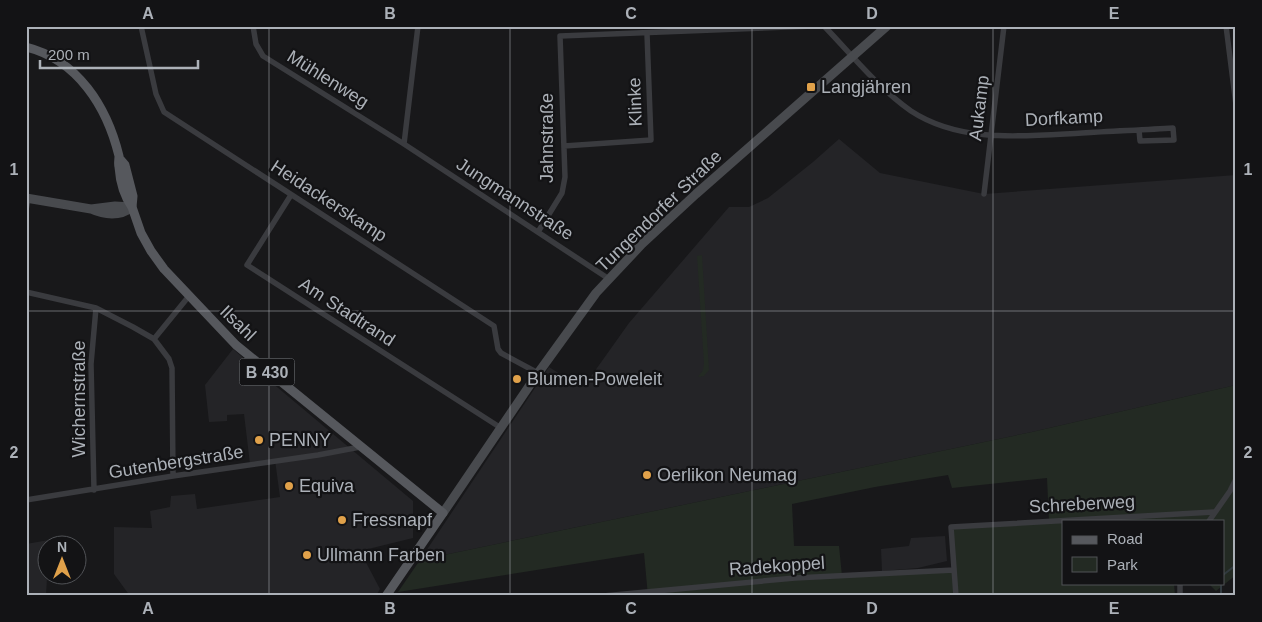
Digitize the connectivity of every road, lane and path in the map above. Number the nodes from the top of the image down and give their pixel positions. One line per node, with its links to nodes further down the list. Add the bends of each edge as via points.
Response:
1 (141, 26): 20 (street, Heidackerskamp, via 156,94 164,112)
2 (253, 26): 15 (street, Mühlenweg, via 256,44 263,56)
3 (418, 26): 15 (street)
4 (814, 26): 9 (street)
5 (824, 26): 11 (street)
6 (886, 26): 11 (main road, Tungendorfer Straße)
7 (1004, 26): 14 (street, Aukamp)
8 (1226, 26): 12 (street)
9 (647, 34): 16 (street, Klinke, via 652,140); 16 (street, Jahnstraße, via 560,36)
10 (26, 48): 17 (main road, B 430, via 49,55 82,80 108,119)
11 (853, 56): 14 (street, Dorfkamp, via 893,98 913,112 960,131); 27 (main road, Tungendorfer Straße, via 696,194)
12 (1236, 105)
13 (1139, 130): 13 (street, Dorfkamp, via 1140,140 1174,140 1173,128); 14 (street, Dorfkamp)
14 (991, 136): 19 (street, Aukamp)
15 (404, 144): 26 (street, Jungmannstraße)
16 (564, 146): 26 (street, Jahnstraße, via 562,193)
17 (119, 158): 18 (main road, B 430); 23 (main road, B 430, via 133,196)
18 (123, 188): 22 (main road); 23 (main road, B 430)
19 (984, 194)
20 (291, 195): 32 (street, Heidackerskamp, via 494,326 501,353); 33 (street, Am Stadtrand, via 247,265)
21 (27, 198): 24 (main road); 25 (street)
22 (115, 206): 23 (main road); 24 (main road)
23 (132, 207): 24 (main road, via 126,212 113,214); 29 (main road, Ilsahl / B 430, via 151,251)
24 (91, 209)
25 (26, 210)
26 (538, 232): 27 (street, Jungmannstraße)
27 (609, 279): 32 (main road, Tungendorfer Straße)
28 (26, 292): 30 (street)
29 (190, 296): 31 (street); 34 (main road, Ilsahl / B 430, via 236,345)
30 (96, 308): 31 (street); 37 (street, Wichernstraße, via 91,364)
31 (154, 339): 35 (street, via 169,358 172,368)
32 (538, 373): 33 (main road, Tungendorfer Straße)
33 (501, 428): 40 (main road, Tungendorfer Straße)
34 (360, 447): 35 (street, Gutenbergstraße); 40 (main road, Ilsahl / B 430)
35 (173, 476): 37 (street, Gutenbergstraße)
36 (1236, 479): 39 (street)
37 (94, 490): 38 (street, Gutenbergstraße)
38 (26, 500)
39 (1214, 512): 41 (street, Schreberweg); 42 (street)
40 (443, 513): 45 (main road)
41 (1074, 520)
42 (1210, 520)
43 (1062, 521): 44 (street, Schreberweg, via 951,527)
44 (954, 570): 46 (street, Radekoppel, via 795,578); 47 (street)
45 (386, 596)
46 (603, 596)
47 (956, 596)

